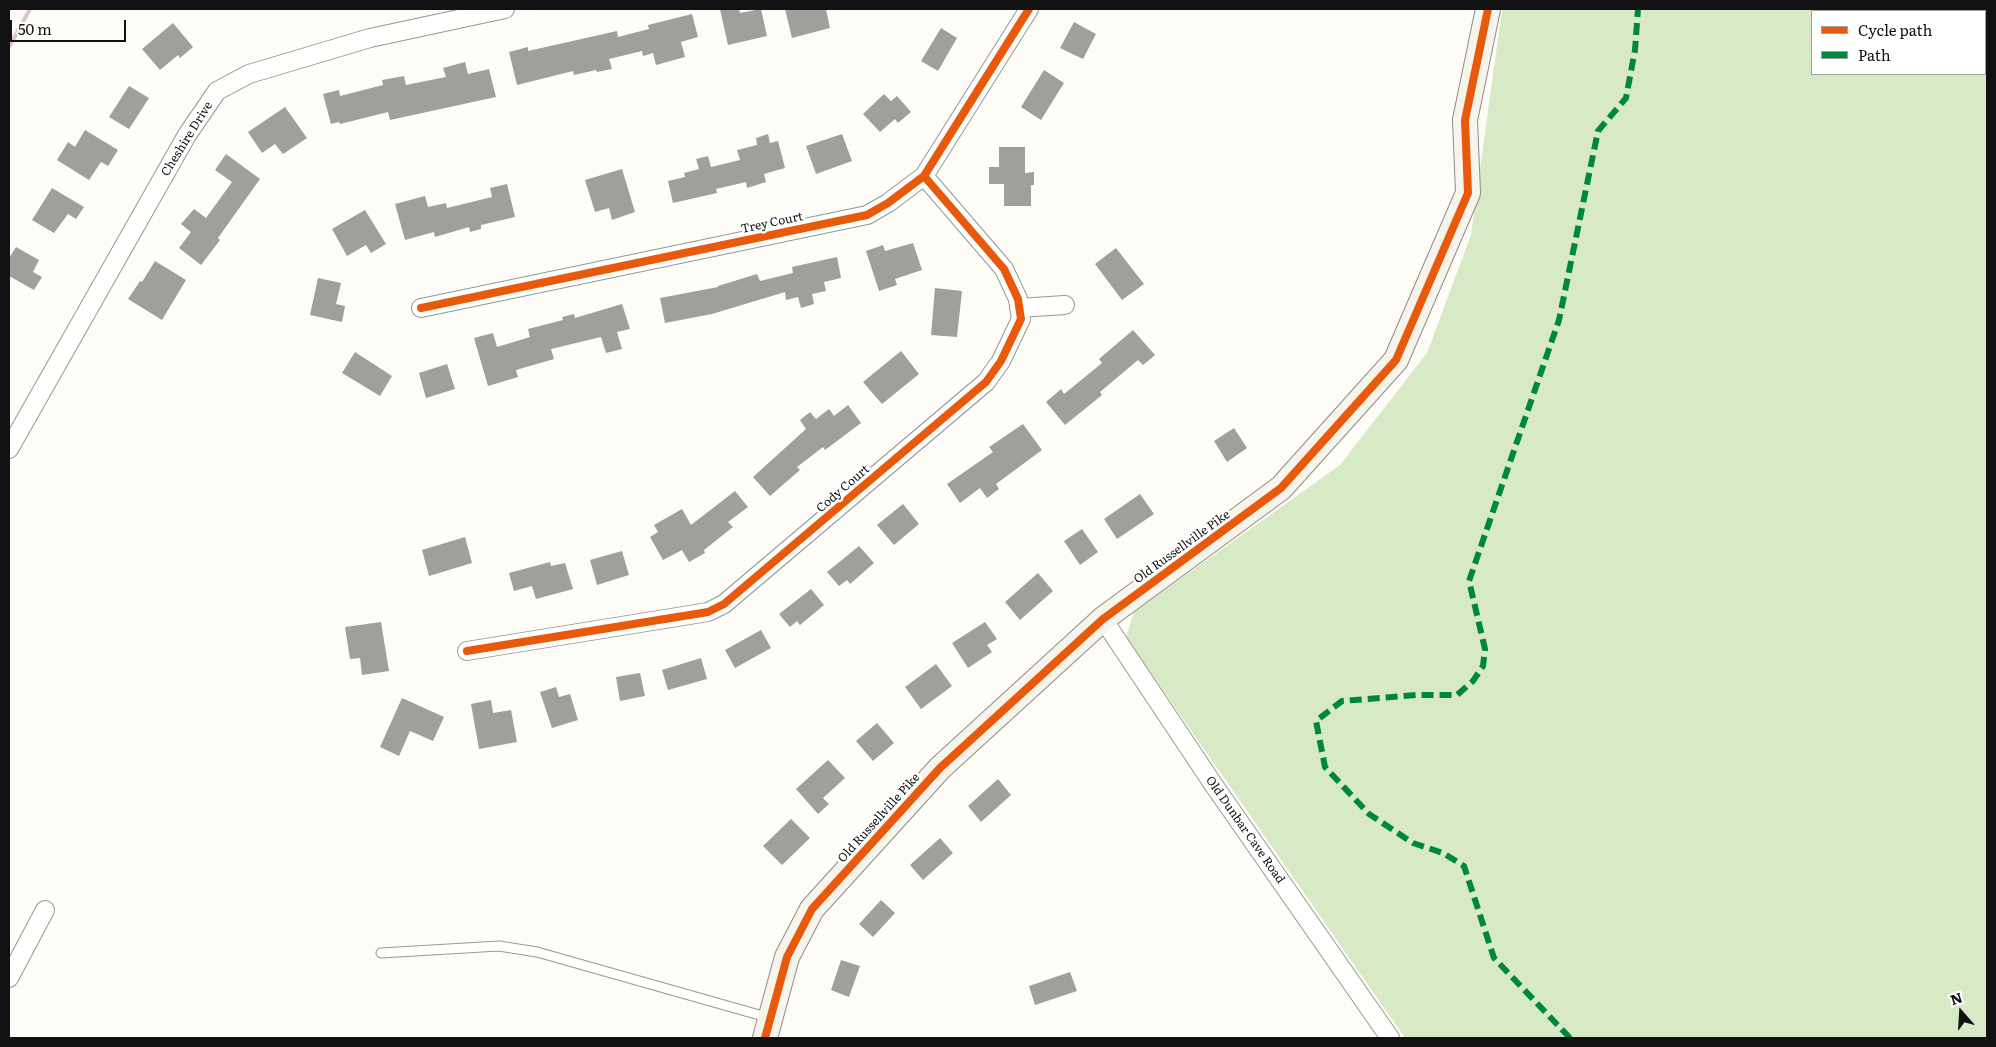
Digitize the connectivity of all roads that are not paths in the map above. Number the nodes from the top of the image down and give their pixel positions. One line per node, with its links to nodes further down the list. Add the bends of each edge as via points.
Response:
1 (505, 9): 8 (street, Cheshire Drive, via 370,38 249,74 217,91 186,135)
2 (1029, 9): 4 (street, Trey Court)
3 (1488, 9): 9 (street, Old Russellville Pike, via 1466,120 1468,193 1396,360 1281,488)
4 (924, 176): 6 (street, Trey Court, via 888,204 867,214); 7 (street, via 1004,270)
5 (1065, 305): 7 (street)
6 (421, 308)
7 (1020, 308): 10 (street, Cody Court, via 1021,318 1001,361 986,382 724,604 708,612)
8 (9, 449)
9 (1104, 619): 14 (street, Old Russellville Pike, via 940,768 812,909 787,957); 15 (street, Old Dunbar Cave Road)
10 (467, 651)
11 (45, 910): 13 (street)
12 (381, 953): 14 (lane, via 499,946 537,952)
13 (9, 978)
14 (768, 1028)
15 (1390, 1038)

